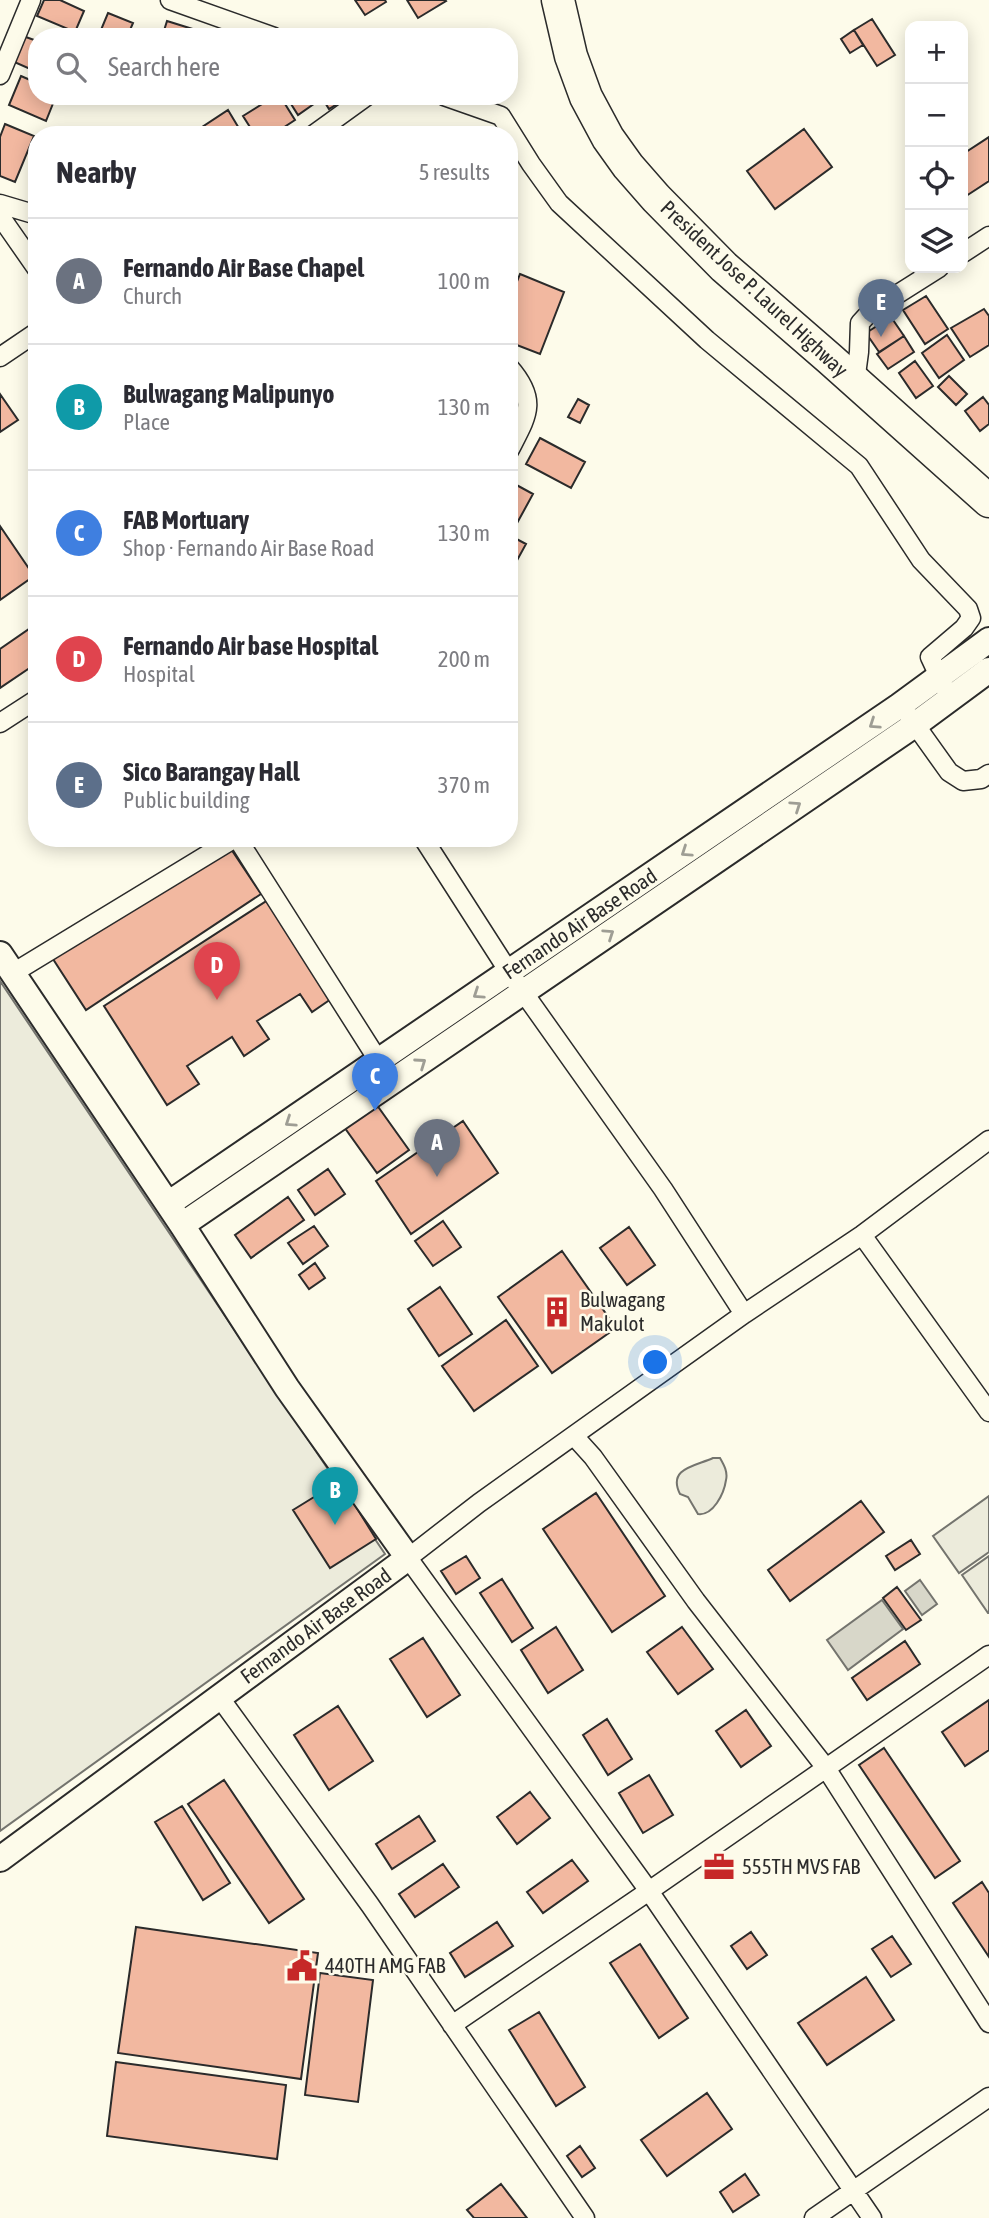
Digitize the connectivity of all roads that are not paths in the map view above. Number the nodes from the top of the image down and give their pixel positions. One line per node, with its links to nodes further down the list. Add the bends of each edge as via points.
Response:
1 (31, 0): 5 (street)
2 (170, 0): 4 (street)
3 (558, 0): 21 (highway, President Jose P. Laurel Highway, via 586,97 628,166 724,267)
4 (249, 28)
5 (0, 75)
6 (355, 105): 8 (street)
7 (470, 105): 9 (street, via 501,116)
8 (325, 126)
9 (507, 126)
10 (518, 143): 25 (street, via 559,203 707,340 859,466 921,560 968,609 971,618 964,628 930,657)
11 (0, 204): 12 (street)
12 (28, 212)
13 (0, 216): 16 (street)
14 (989, 236): 15 (street)
15 (968, 250)
16 (28, 256)
17 (931, 273): 21 (street, via 871,311 860,324)
18 (28, 338): 19 (street)
19 (0, 356)
20 (518, 378): 22 (street, via 528,410)
21 (855, 382): 23 (highway, President Jose P. Laurel Highway)
22 (518, 432)
23 (989, 501)
24 (984, 659): 25 (street, Fernando Air Base Road)
25 (945, 688): 27 (street, Fernando Air Base Road)
26 (28, 705): 28 (street)
27 (908, 715): 29 (street, via 949,772 963,781); 30 (street, Fernando Air Base Road)
28 (0, 723)
29 (989, 774)
30 (726, 840): 35 (street, Fernando Air Base Road, one-way to 35); 36 (street, Fernando Air Base Road, one-way to 30)
31 (220, 847): 34 (street)
32 (242, 847): 37 (street)
33 (429, 847): 35 (street)
34 (7, 964): 41 (street, Fernando Air Base Road)
35 (509, 972): 36 (street); 37 (street, Fernando Air Base Road, one-way to 37)
36 (523, 992): 38 (street, Fernando Air Base Road, one-way to 36); 43 (street, via 663,1189)
37 (378, 1062): 38 (street); 40 (street, Fernando Air Base Road, one-way to 40)
38 (393, 1082): 40 (street, Fernando Air Base Road)
39 (989, 1140): 42 (street)
40 (240, 1170): 41 (street, Fernando Air Base Road)
41 (175, 1215): 46 (street, Fernando Air Base Road, via 287,1388)
42 (862, 1236): 43 (street); 44 (street)
43 (744, 1314): 45 (street)
44 (989, 1412)
45 (574, 1436): 46 (street); 49 (street)
46 (408, 1558): 48 (street, Fernando Air Base Road); 51 (street)
47 (989, 1655): 49 (street)
48 (219, 1698): 50 (street, Fernando Air Base Road); 53 (street)
49 (826, 1768): 51 (street); 52 (street)
50 (0, 1859)
51 (649, 1891): 53 (street); 55 (street)
52 (989, 2023)
53 (452, 2025): 56 (street)
54 (989, 2097): 55 (street)
55 (854, 2191): 57 (street); 58 (street)
56 (585, 2218)
57 (814, 2218)
58 (872, 2218)

